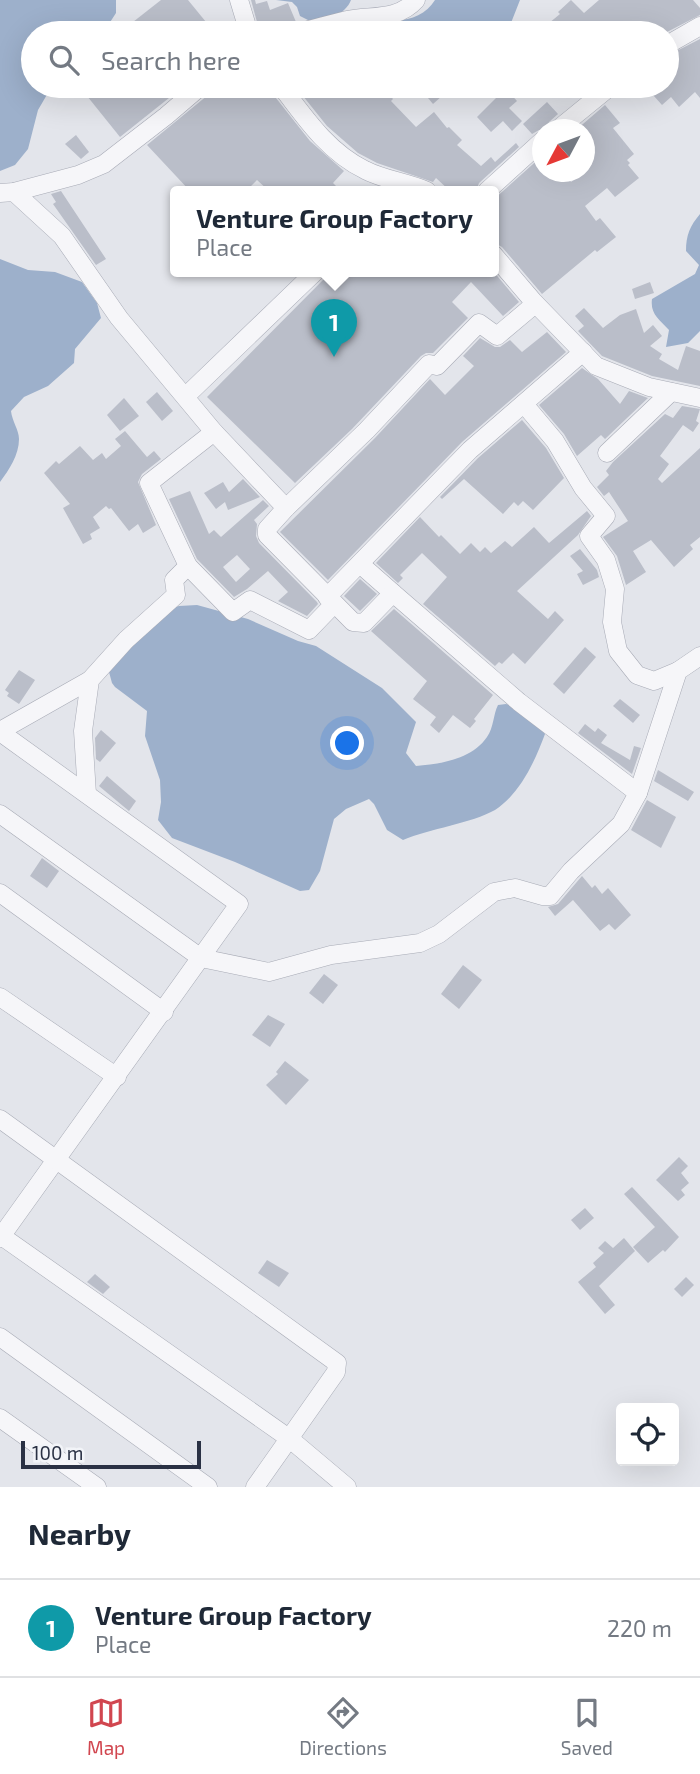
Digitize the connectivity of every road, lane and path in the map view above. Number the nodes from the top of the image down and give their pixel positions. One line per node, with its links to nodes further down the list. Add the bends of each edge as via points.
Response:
1 (239, 0): 3 (street)
2 (416, 0): 4 (street, via 409,8 384,18)
3 (245, 21)
4 (346, 21)
5 (700, 26): 6 (street)
6 (679, 38)
7 (187, 98): 14 (street, via 104,164)
8 (290, 98): 12 (street, via 318,136 363,170)
9 (596, 98): 10 (street)
10 (570, 119)
11 (532, 150): 13 (street)
12 (398, 186)
13 (492, 186)
14 (7, 192): 20 (street, via 62,236 119,318)
15 (499, 261): 17 (street)
16 (310, 277): 20 (street)
17 (535, 304): 18 (street); 25 (street, via 497,336 479,323 437,366 429,364)
18 (583, 352): 19 (street, via 596,366); 22 (street)
19 (671, 391): 21 (street); 24 (street)
20 (186, 396): 23 (street)
21 (700, 398)
22 (524, 404): 26 (street, via 470,450); 31 (street, via 555,440 606,516 589,536 606,560 615,589 612,622 618,651 637,675 654,681)
23 (214, 432): 25 (street); 27 (street, via 149,483)
24 (607, 453)
25 (286, 508): 29 (street, via 267,535)
26 (360, 564): 28 (street); 29 (street)
27 (188, 566): 29 (street, via 233,612 250,600 309,630); 32 (street, via 174,580 176,594 126,639)
28 (393, 593): 29 (street, via 359,624); 34 (street, via 519,702)
29 (330, 601)
30 (700, 656): 31 (street)
31 (678, 671): 34 (street)
32 (90, 681): 33 (street); 35 (street, via 82,731)
33 (0, 732): 35 (street)
34 (638, 793): 38 (street, via 621,824 550,896 515,888 494,892 420,943 331,955 269,972)
35 (87, 794): 38 (street, via 239,904)
36 (0, 814): 38 (street)
37 (0, 893): 40 (street)
38 (201, 958): 40 (street)
39 (0, 997): 41 (street)
40 (164, 1012): 41 (street)
41 (117, 1077): 43 (street)
42 (0, 1119): 43 (street)
43 (57, 1160): 44 (street); 47 (street, via 337,1363 336,1372)
44 (0, 1236): 47 (street)
45 (0, 1338): 49 (street)
46 (0, 1418): 48 (street)
47 (290, 1439): 50 (street); 51 (street)
48 (97, 1487)
49 (208, 1487)
50 (255, 1487)
51 (347, 1487)

